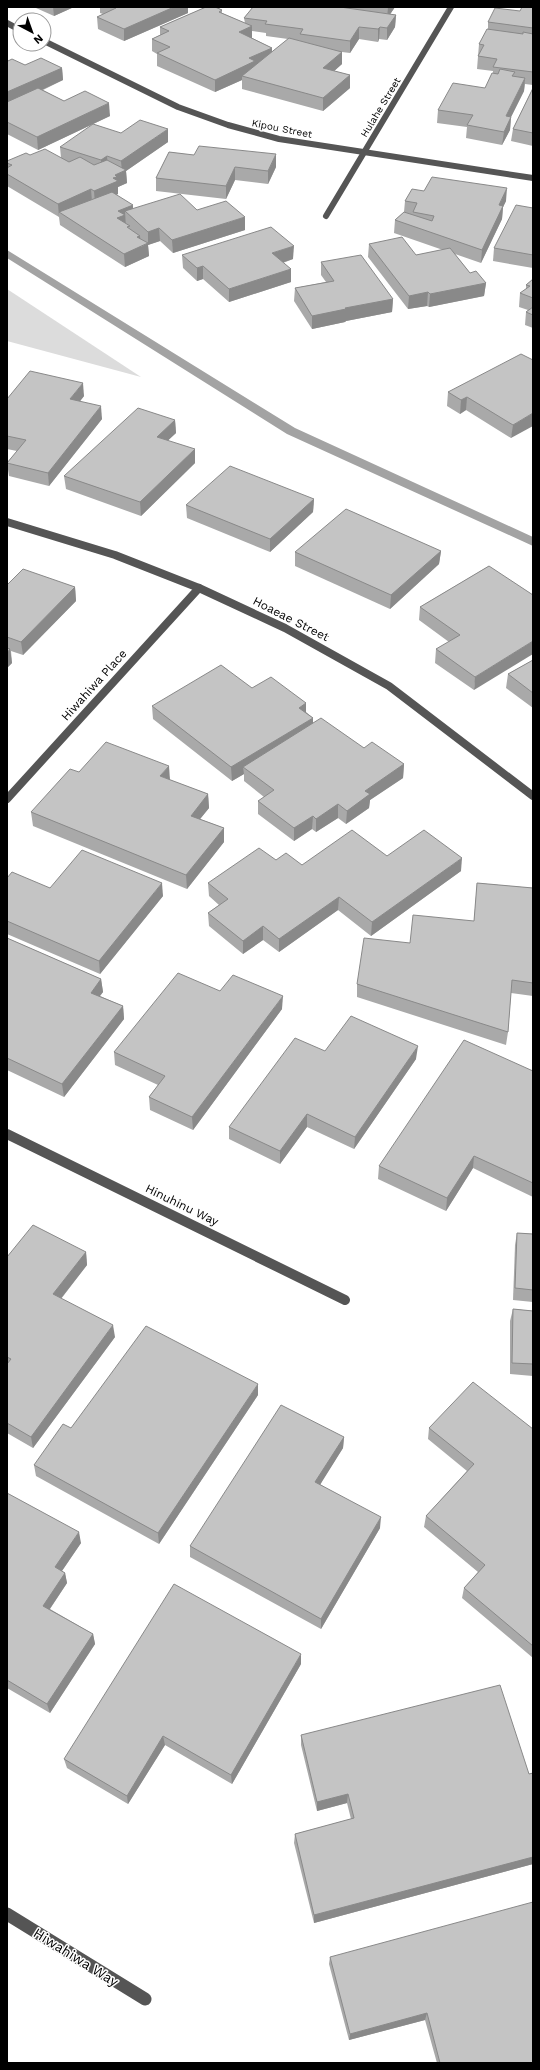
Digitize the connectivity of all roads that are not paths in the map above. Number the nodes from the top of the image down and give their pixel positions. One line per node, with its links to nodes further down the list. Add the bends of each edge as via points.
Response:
1 (451, 7): 3 (street, Hulahe Street)
2 (52, 45): 3 (street, Kipou Street, via 201,117 279,139)
3 (365, 152): 4 (street, Kipou Street); 5 (street, Hulahe Street)
4 (533, 178)
5 (326, 216)
6 (7, 522): 7 (street, Hoaeae Street, via 115,555)
7 (199, 588): 8 (street, Hoaeae Street, via 285,628 389,686); 9 (street, Hiwahiwa Place)
8 (533, 796)
9 (7, 799)
10 (7, 1134): 11 (street, Hinuhinu Way)
11 (345, 1300)
12 (7, 1914): 13 (street, Hiwahiwa Way)
13 (145, 1999)

